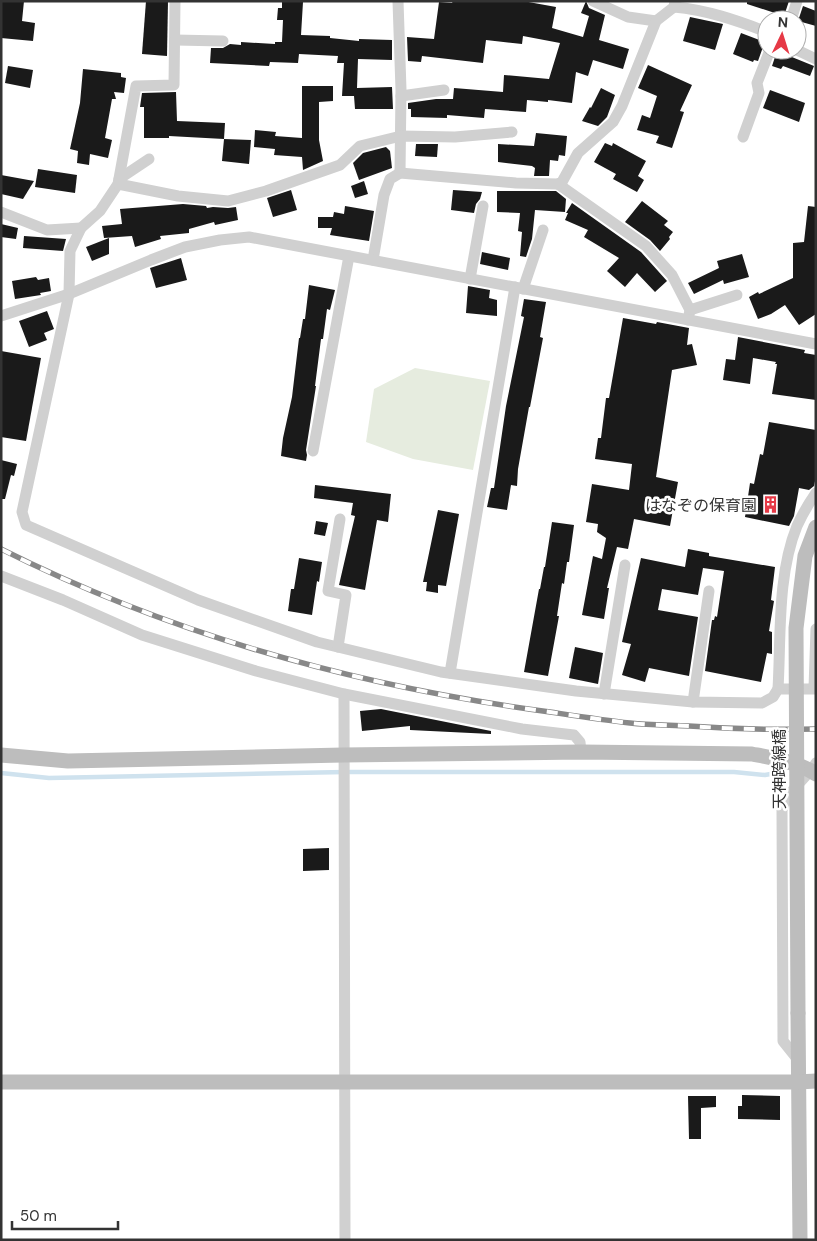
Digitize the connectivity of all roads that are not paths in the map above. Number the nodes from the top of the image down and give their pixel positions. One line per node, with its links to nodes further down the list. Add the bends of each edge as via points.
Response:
1 (175, 1): 7 (street)
2 (398, 1): 11 (street)
3 (593, 1): 5 (street, via 628,17)
4 (674, 4): 5 (street); 6 (street, via 732,18)
5 (656, 21): 18 (street, via 613,122 578,153)
6 (757, 28)
7 (175, 40): 8 (street); 17 (street, via 174,85 136,86)
8 (223, 41)
9 (766, 60): 14 (street, via 757,83 759,93)
10 (444, 90): 11 (street)
11 (401, 96): 13 (street)
12 (512, 132): 13 (street, via 455,138)
13 (401, 136): 16 (street); 17 (street, via 360,146 340,165 228,201 178,196)
14 (743, 137)
15 (149, 159): 17 (street)
16 (400, 173): 18 (street); 24 (street, via 390,179 384,195)
17 (119, 182): 21 (street, via 100,211)
18 (558, 184): 29 (street, via 646,246 672,275)
19 (483, 206): 25 (street)
20 (1, 212): 21 (street, via 47,230)
21 (81, 228): 27 (street, via 70,251)
22 (543, 230): 26 (street)
23 (349, 256): 24 (street); 27 (street, via 249,237 220,240 185,248); 32 (street)
24 (373, 260): 25 (street)
25 (470, 278): 26 (street)
26 (519, 288): 29 (street); 41 (street)
27 (68, 294): 30 (street); 40 (street, via 22,512 26,525 198,600)
28 (738, 295): 29 (street)
29 (689, 315): 31 (street)
30 (1, 316)
31 (816, 344)
32 (313, 451)
33 (816, 492): 42 (street, via 797,526 783,588)
34 (340, 519): 40 (street, via 328,591 346,595)
35 (816, 527): 51 (street, 天神跨線橋, bridge, via 805,556 796,628)
36 (625, 565): 45 (street)
37 (1, 576): 44 (street, via 142,635 256,671)
38 (709, 591): 46 (street)
39 (816, 629): 43 (street)
40 (338, 647): 41 (street)
41 (450, 673): 45 (street)
42 (778, 689): 43 (street); 46 (street, via 762,703)
43 (815, 689)
44 (344, 694): 47 (street, via 574,736 580,742); 49 (street)
45 (604, 694): 46 (street)
46 (693, 702)
47 (581, 752): 49 (street); 50 (street, via 752,754)
48 (1, 755): 49 (street, via 68,762)
49 (344, 759): 52 (street)
50 (814, 769): 51 (street, via 791,791 782,810 783,1041)
51 (798, 1061): 55 (street, 天神跨線橋)
52 (343, 1081): 54 (street); 55 (street); 57 (street)
53 (816, 1081): 55 (street)
54 (1, 1082)
55 (798, 1082): 56 (street, 天神跨線橋)
56 (803, 1238)
57 (344, 1240)

